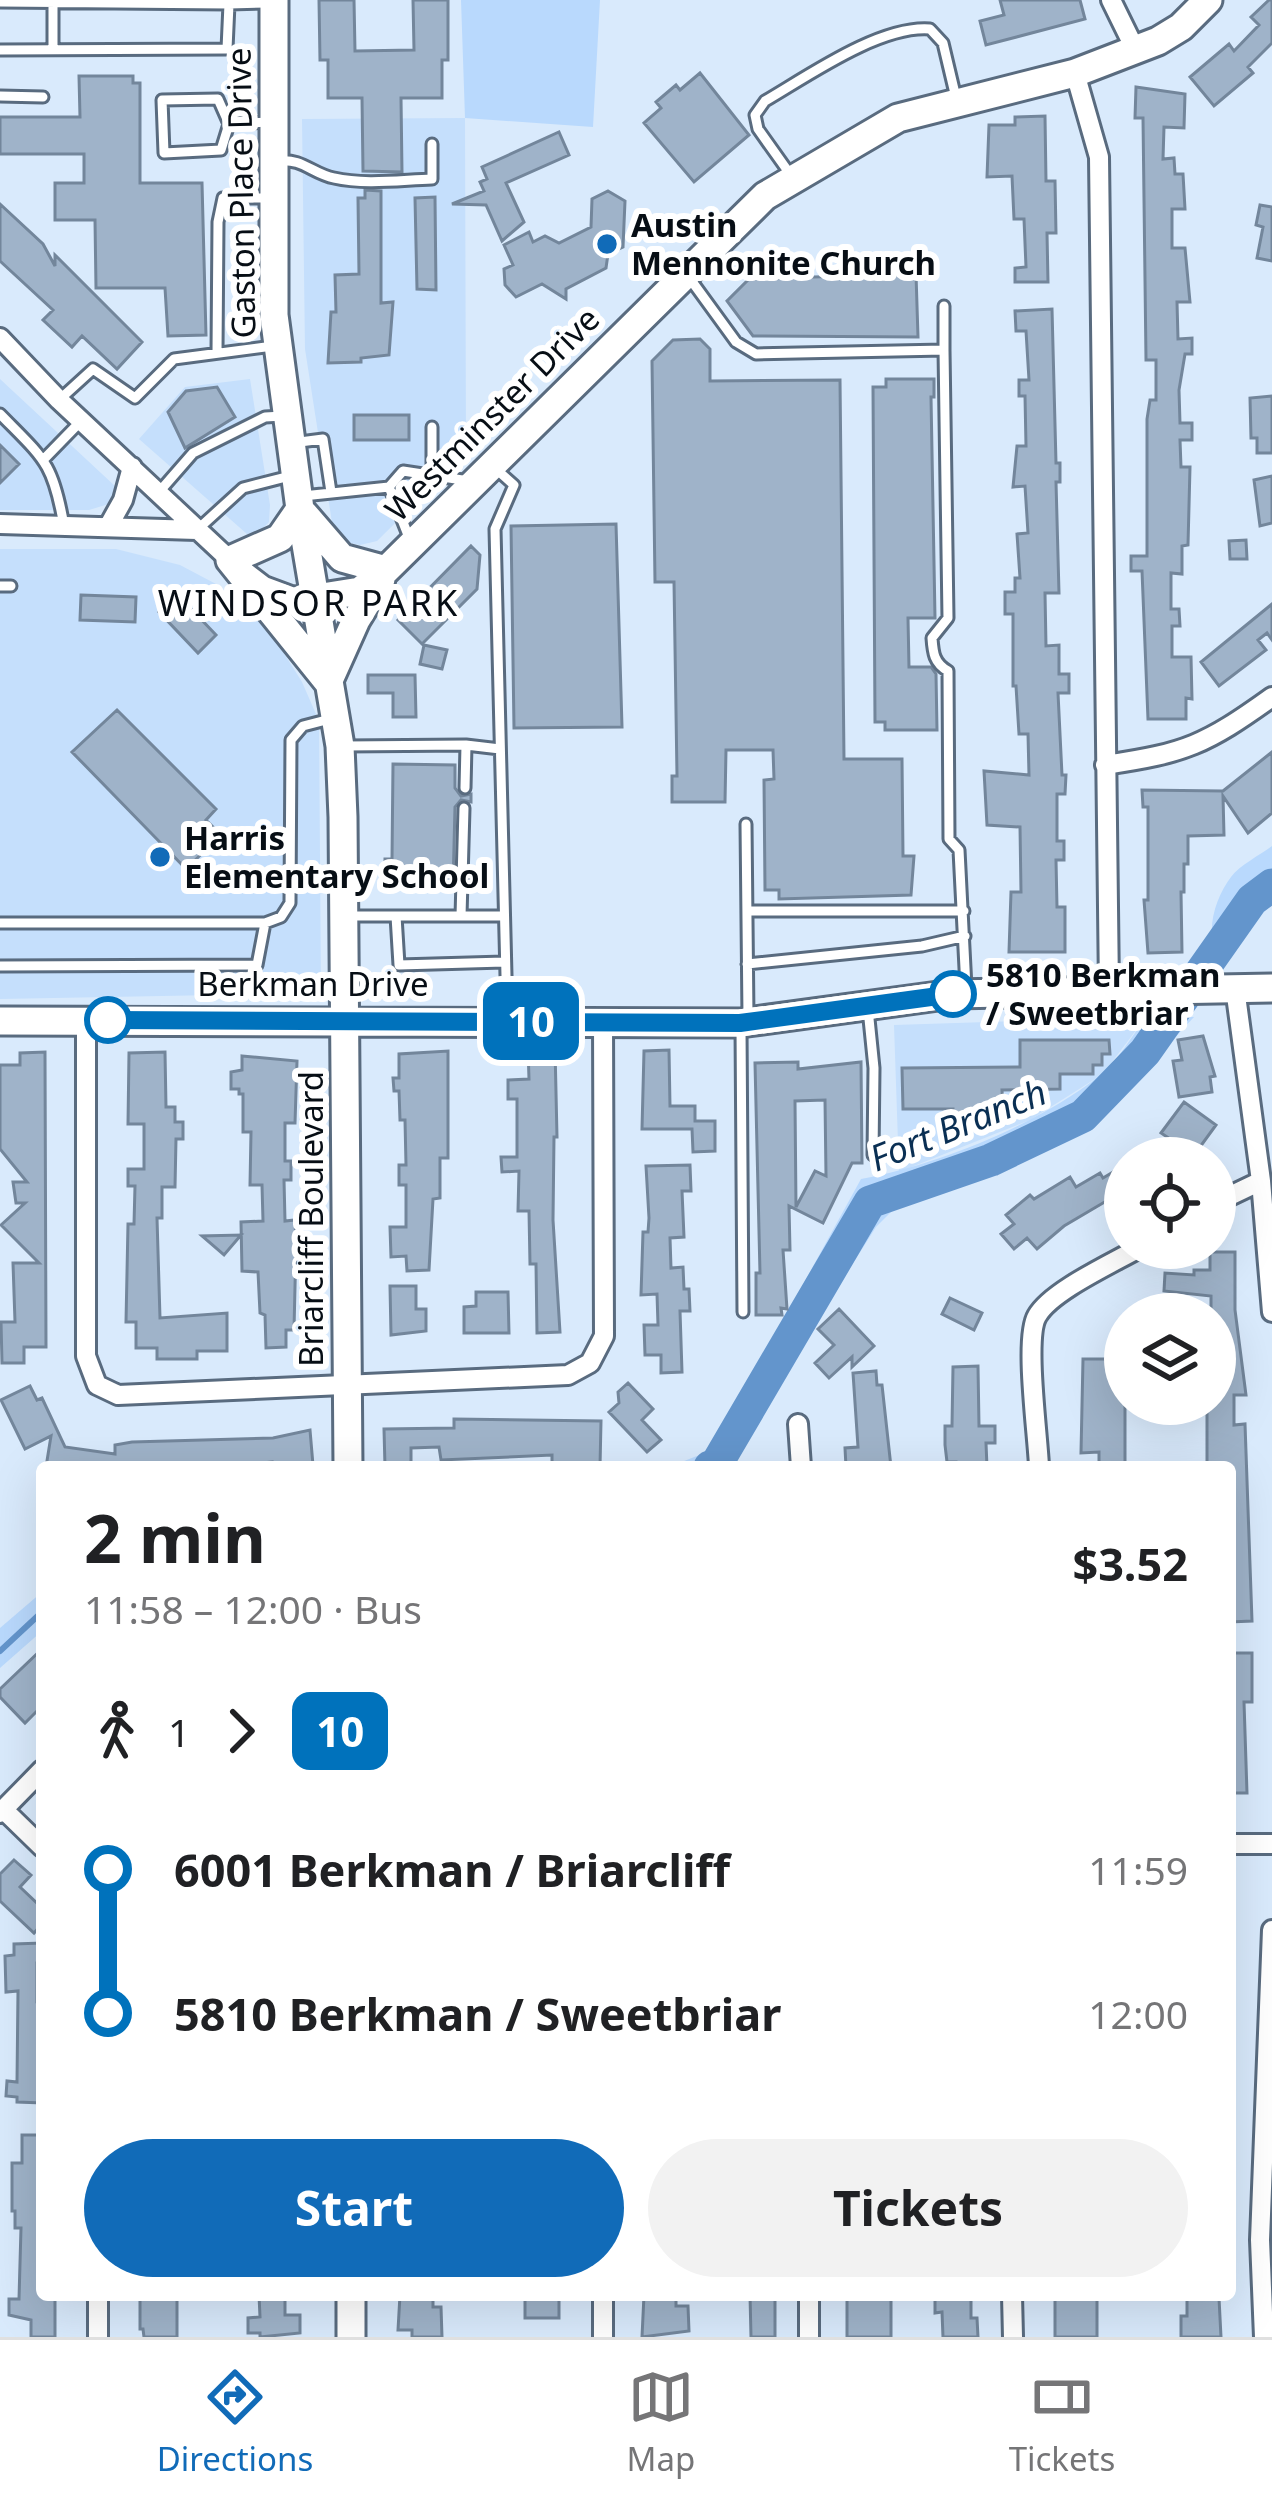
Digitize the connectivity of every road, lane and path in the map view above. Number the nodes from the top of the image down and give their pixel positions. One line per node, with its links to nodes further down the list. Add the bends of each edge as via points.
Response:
1 (1112, 0): 10 (street)
2 (1208, 0): 10 (street, Westminster Drive, via 1181,27)
3 (134, 1): 5 (lane); 6 (lane)
4 (0, 2): 5 (lane)
5 (53, 2): 9 (lane)
6 (229, 2): 7 (lane); 9 (lane, via 227,49)
7 (274, 2): 15 (street, Gaston Place Drive)
8 (0, 50): 9 (lane)
9 (53, 50)
10 (1136, 50): 11 (street, Westminster Drive)
11 (1075, 73): 14 (street, Westminster Drive); 53 (street, via 1099,158)
12 (0, 96): 13 (lane)
13 (43, 98)
14 (958, 102): 19 (street, Westminster Drive, via 898,118); 19 (lane, via 944,43 931,29 858,49 765,101 754,116)
15 (274, 122): 16 (lane); 18 (street, Gaston Place Drive)
16 (229, 124): 16 (lane, via 221,150 164,153 162,100 218,99)
17 (432, 144): 18 (lane, via 432,179 330,178 293,159)
18 (274, 161): 20 (street, Gaston Place Drive)
19 (793, 179): 21 (street, Westminster Drive, via 748,208)
20 (274, 198): 24 (street, Gaston Place Drive); 26 (lane, via 223,198)
21 (685, 272): 25 (lane, via 736,342 756,354); 34 (street, Westminster Drive)
22 (944, 306): 25 (lane)
23 (0, 338): 27 (street)
24 (278, 345): 26 (lane); 31 (street, Gaston Place Drive)
25 (944, 350): 58 (lane, via 948,618 932,648 948,670 949,839 959,850)
26 (218, 352): 27 (lane, via 174,359 135,398 94,369)
27 (59, 400): 29 (street)
28 (0, 414): 32 (lane)
29 (81, 421): 32 (lane); 33 (street)
30 (432, 427): 35 (lane)
31 (289, 429): 37 (lane, via 265,417 193,453); 38 (lane, via 323,440); 39 (street, Gaston Place Drive)
32 (44, 459): 41 (lane)
33 (132, 467): 37 (street); 42 (street)
34 (485, 473): 35 (lane); 44 (street, Westminster Drive); 52 (lane, via 514,485 495,529)
35 (431, 475): 36 (lane, via 403,471)
36 (389, 487): 38 (lane); 44 (lane)
37 (159, 492): 43 (street)
38 (331, 492): 39 (lane)
39 (298, 494): 43 (lane, via 243,488); 45 (street, via 280,538); 46 (street, via 342,558); 47 (street, Gaston Place Drive)
40 (0, 524): 41 (street)
41 (64, 526): 42 (street)
42 (108, 527): 43 (street)
43 (197, 530): 45 (street)
44 (412, 545): 46 (street, Westminster Drive)
45 (230, 560): 47 (street, via 263,586); 48 (street)
46 (386, 570): 47 (street, Westminster Drive, via 360,591); 48 (street)
47 (316, 598): 48 (street, Briarcliff Boulevard)
48 (328, 682): 50 (street, Briarcliff Boulevard)
49 (1272, 697): 53 (street, via 1198,746)
50 (337, 732): 51 (lane); 59 (street, Briarcliff Boulevard); 64 (lane, via 303,726 291,740 290,903)
51 (466, 745): 52 (lane); 54 (lane)
52 (500, 749): 62 (lane)
53 (1105, 765): 71 (street)
54 (465, 788)
55 (464, 808): 61 (lane)
56 (746, 824): 57 (lane)
57 (747, 911): 58 (lane); 67 (lane)
58 (964, 911): 65 (lane)
59 (345, 916): 60 (lane); 77 (street, Briarcliff Boulevard)
60 (396, 916): 61 (lane); 66 (lane, via 399,965)
61 (460, 916): 62 (lane)
62 (503, 916): 66 (lane)
63 (0, 923): 64 (lane)
64 (265, 923): 68 (lane, via 257,965)
65 (964, 936): 67 (lane); 72 (lane)
66 (504, 962): 78 (lane)
67 (747, 964): 79 (lane)
68 (0, 966)
69 (1222, 988): 70 (street, Berkman Drive); 71 (street, Berkman Drive); 81 (street)
70 (1272, 988)
71 (1109, 990): 72 (street, Berkman Drive)
72 (967, 993): 73 (street, Berkman Drive)
73 (868, 1004): 79 (street, Berkman Drive); 80 (lane)
74 (86, 1020): 76 (street, Berkman Drive); 77 (street, Berkman Drive); 86 (street, via 86,1356 97,1385 118,1395)
75 (602, 1020): 78 (street, Berkman Drive); 79 (street, Berkman Drive); 86 (street, via 604,1336 590,1363 568,1375)
76 (0, 1021)
77 (347, 1021): 78 (street, Berkman Drive); 86 (street, Briarcliff Boulevard)
78 (507, 1022)
79 (744, 1022): 84 (lane)
80 (873, 1155)
81 (1261, 1181): 82 (street); 85 (street)
82 (1236, 1193)
83 (1104, 1269): 90 (street, via 1036,1316)
84 (742, 1312)
85 (1272, 1312)
86 (347, 1383): 88 (street, Briarcliff Boulevard)
87 (798, 1424): 89 (street)
88 (348, 1461)
89 (801, 1461)
90 (1039, 1461)
91 (36, 1776): 92 (street)
92 (2, 1811): 93 (street)
93 (36, 1842)
94 (1236, 1844): 95 (street)
95 (1272, 1844)
96 (1272, 1930): 107 (street)
97 (98, 2301): 102 (street)
98 (351, 2301): 103 (street)
99 (602, 2301): 104 (street)
100 (809, 2301): 105 (street)
101 (1012, 2301): 106 (street)
102 (98, 2337)
103 (351, 2337)
104 (603, 2337)
105 (809, 2337)
106 (1013, 2337)
107 (1264, 2337)

